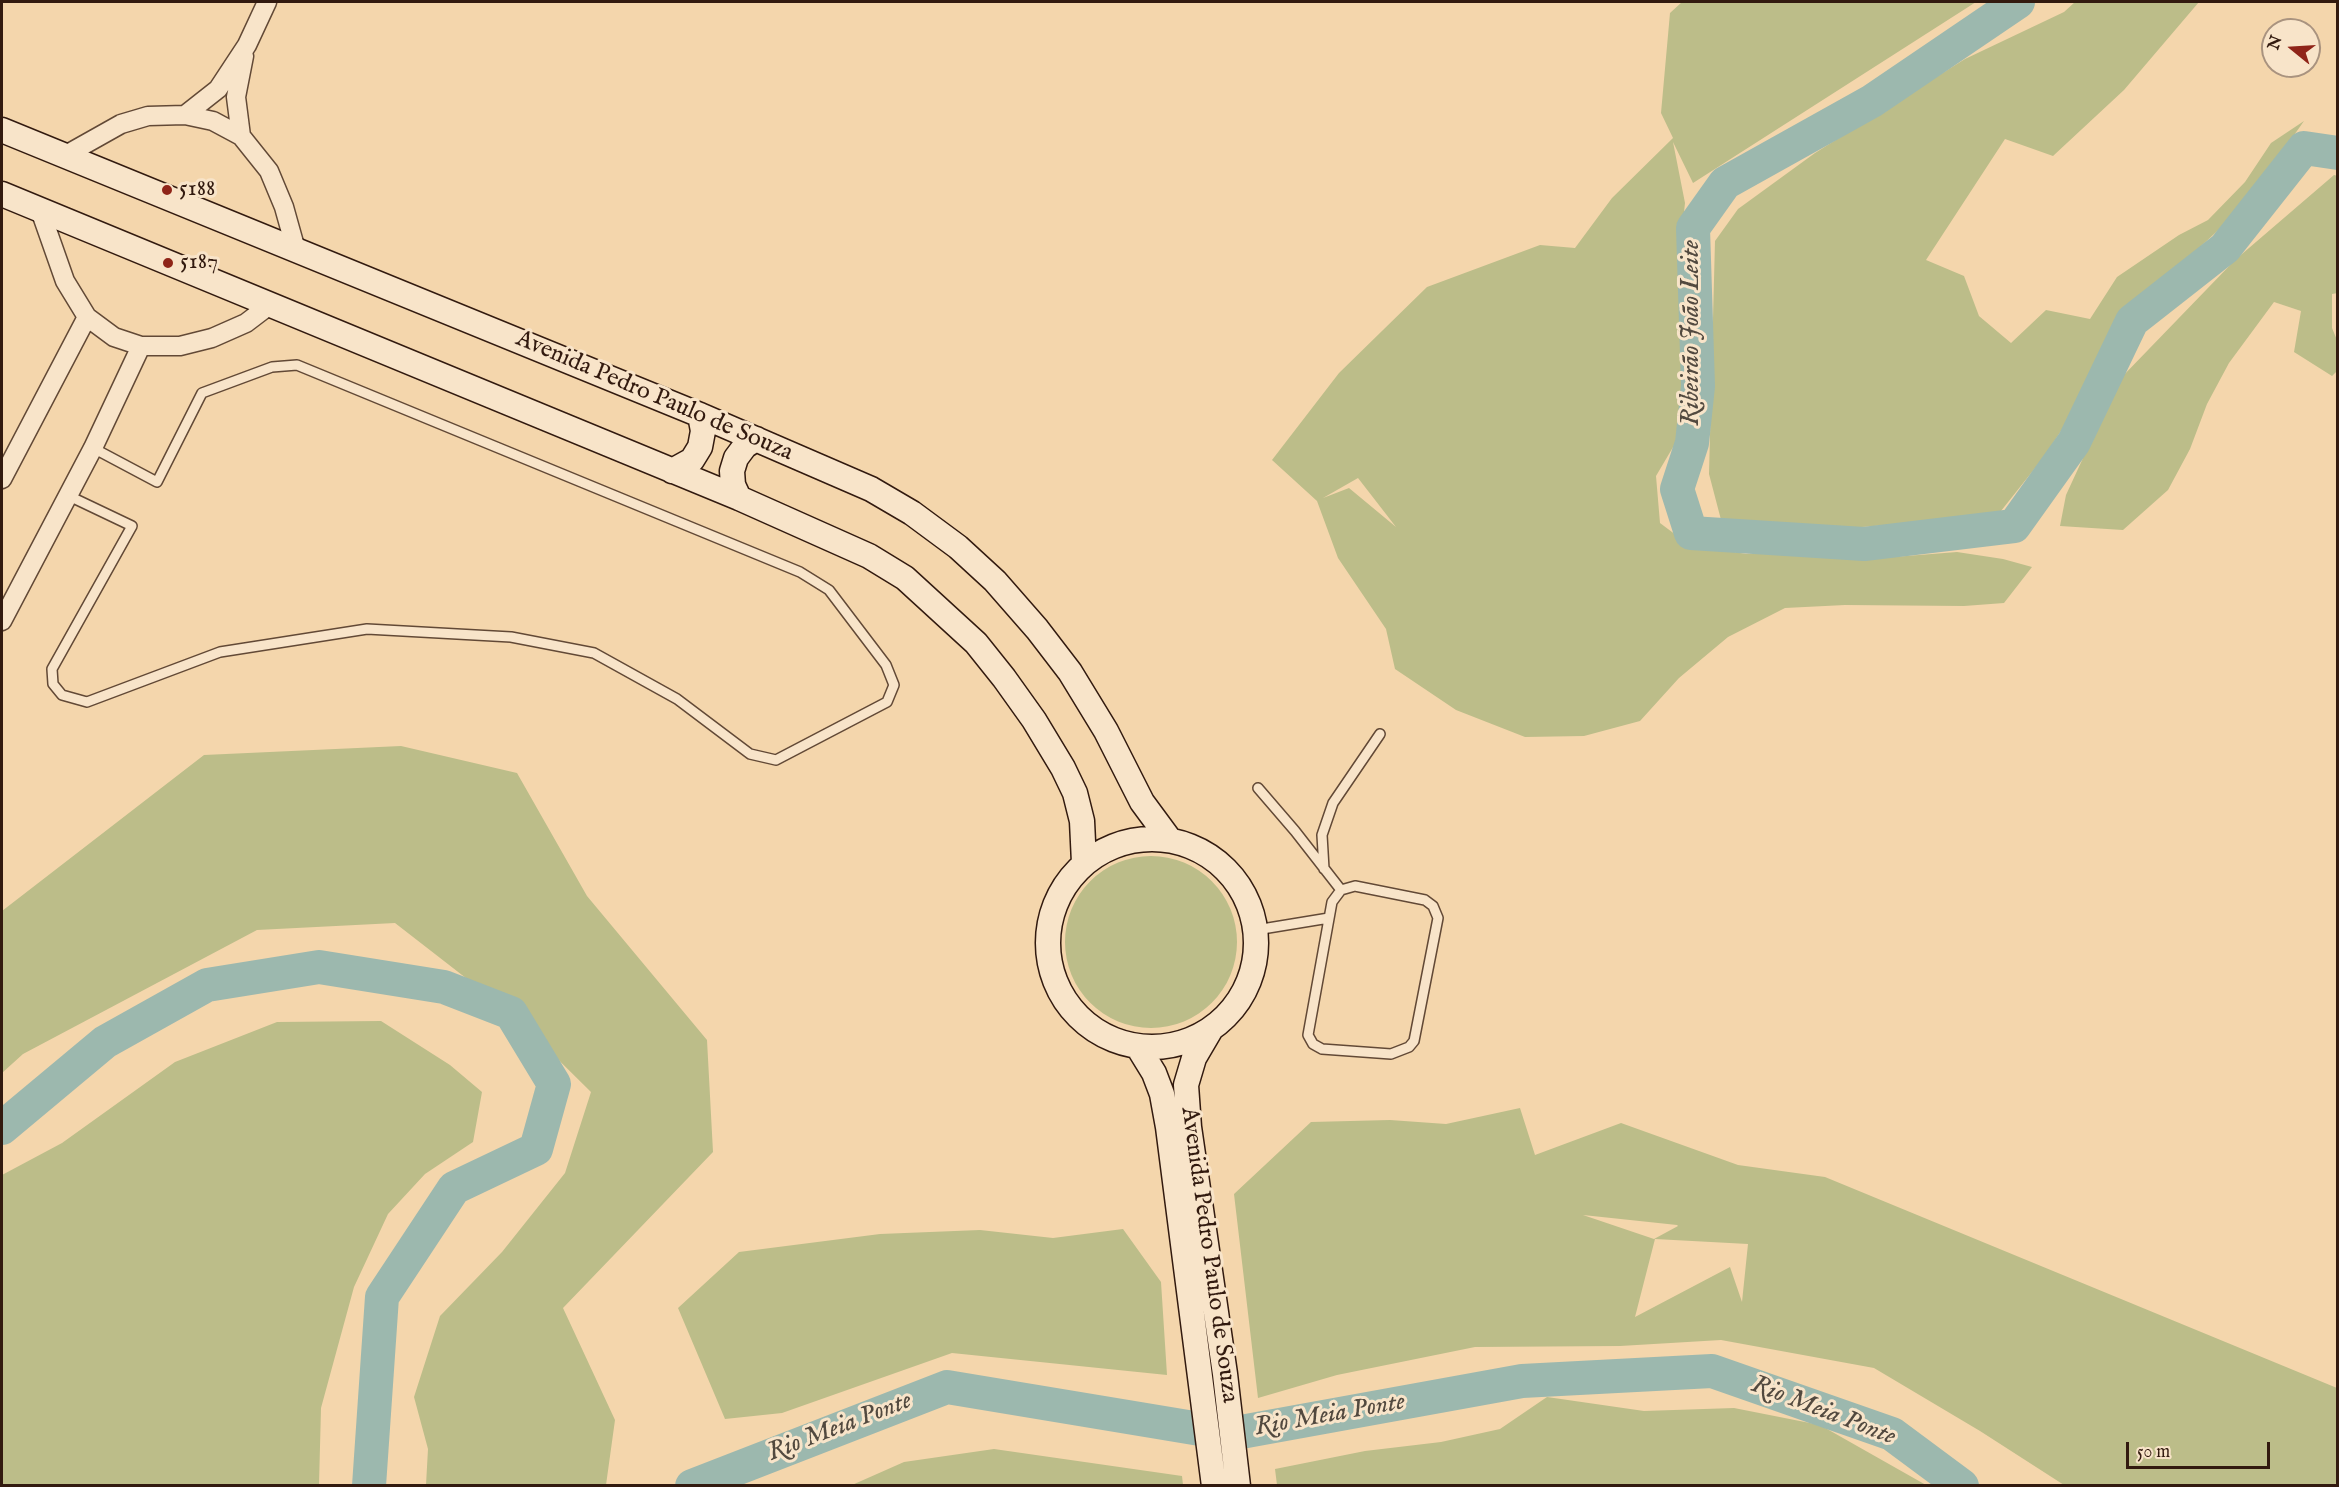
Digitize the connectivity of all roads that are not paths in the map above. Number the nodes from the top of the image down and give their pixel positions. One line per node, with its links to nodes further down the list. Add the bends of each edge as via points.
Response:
1 (267, 2): 2 (street)
2 (247, 45): 3 (street, via 218,89); 5 (street, via 236,97)
3 (185, 115): 5 (street, via 213,121); 6 (street, via 148,116 121,123)
4 (2, 130): 6 (main road, Avenida Pedro Paulo de Souza)
5 (241, 136): 9 (street, via 269,171)
6 (64, 156): 9 (main road, Avenida Pedro Paulo de Souza)
7 (2, 195): 8 (main road)
8 (40, 210): 10 (main road); 11 (street, via 65,280)
9 (296, 250): 13 (main road, Avenida Pedro Paulo de Souza)
10 (271, 304): 12 (street, via 246,323 212,338 180,346); 16 (main road)
11 (87, 317): 12 (street, via 114,337); 17 (street)
12 (141, 346): 15 (street)
13 (700, 415): 14 (main road, Avenida Pedro Paulo de Souza); 16 (main road, via 700,447 692,460)
14 (756, 439): 19 (main road, via 745,446 732,471); 23 (main road, Avenida Pedro Paulo de Souza, via 871,489 912,513 995,581 1070,672 1142,802)
15 (93, 448): 18 (street); 18 (lane, via 157,482 201,393 272,367 297,365 800,572 829,590 886,665 894,685 887,702 777,760 750,754 677,699 594,653 511,637 367,629 220,652 87,702 62,695 53,684 52,669 132,526)
16 (672, 471): 19 (main road)
17 (2, 478)
18 (69, 496): 20 (street)
19 (739, 498): 24 (main road, via 869,556 904,578 976,643 1010,686 1063,768 1082,821)
20 (2, 621)
21 (1380, 734): 25 (lane, via 1333,802 1322,835)
22 (1257, 788): 25 (lane)
23 (1170, 840): 24 (main road, via 1134,839 1107,848); 28 (main road, via 1189,844 1215,858 1235,878 1249,902)
24 (1084, 863): 30 (main road, via 1066,883 1054,907 1049,960 1070,1008 1089,1027 1112,1040)
25 (1324, 869): 26 (lane)
26 (1341, 890): 27 (lane, via 1332,902); 27 (lane, via 1355,886 1425,900 1433,906 1438,918 1414,1041 1409,1047 1392,1054 1322,1050 1313,1044 1308,1035)
27 (1329, 918): 28 (lane)
28 (1256, 930): 29 (main road, via 1256,958 1247,986 1232,1010)
29 (1211, 1029): 30 (main road, via 1164,1047); 32 (main road, Avenida Pedro Paulo de Souza, via 1194,1058 1186,1085)
30 (1138, 1047): 31 (main road, Avenida Pedro Paulo de Souza, via 1162,1094 1168,1127)
31 (1214, 1485)
32 (1238, 1485)

